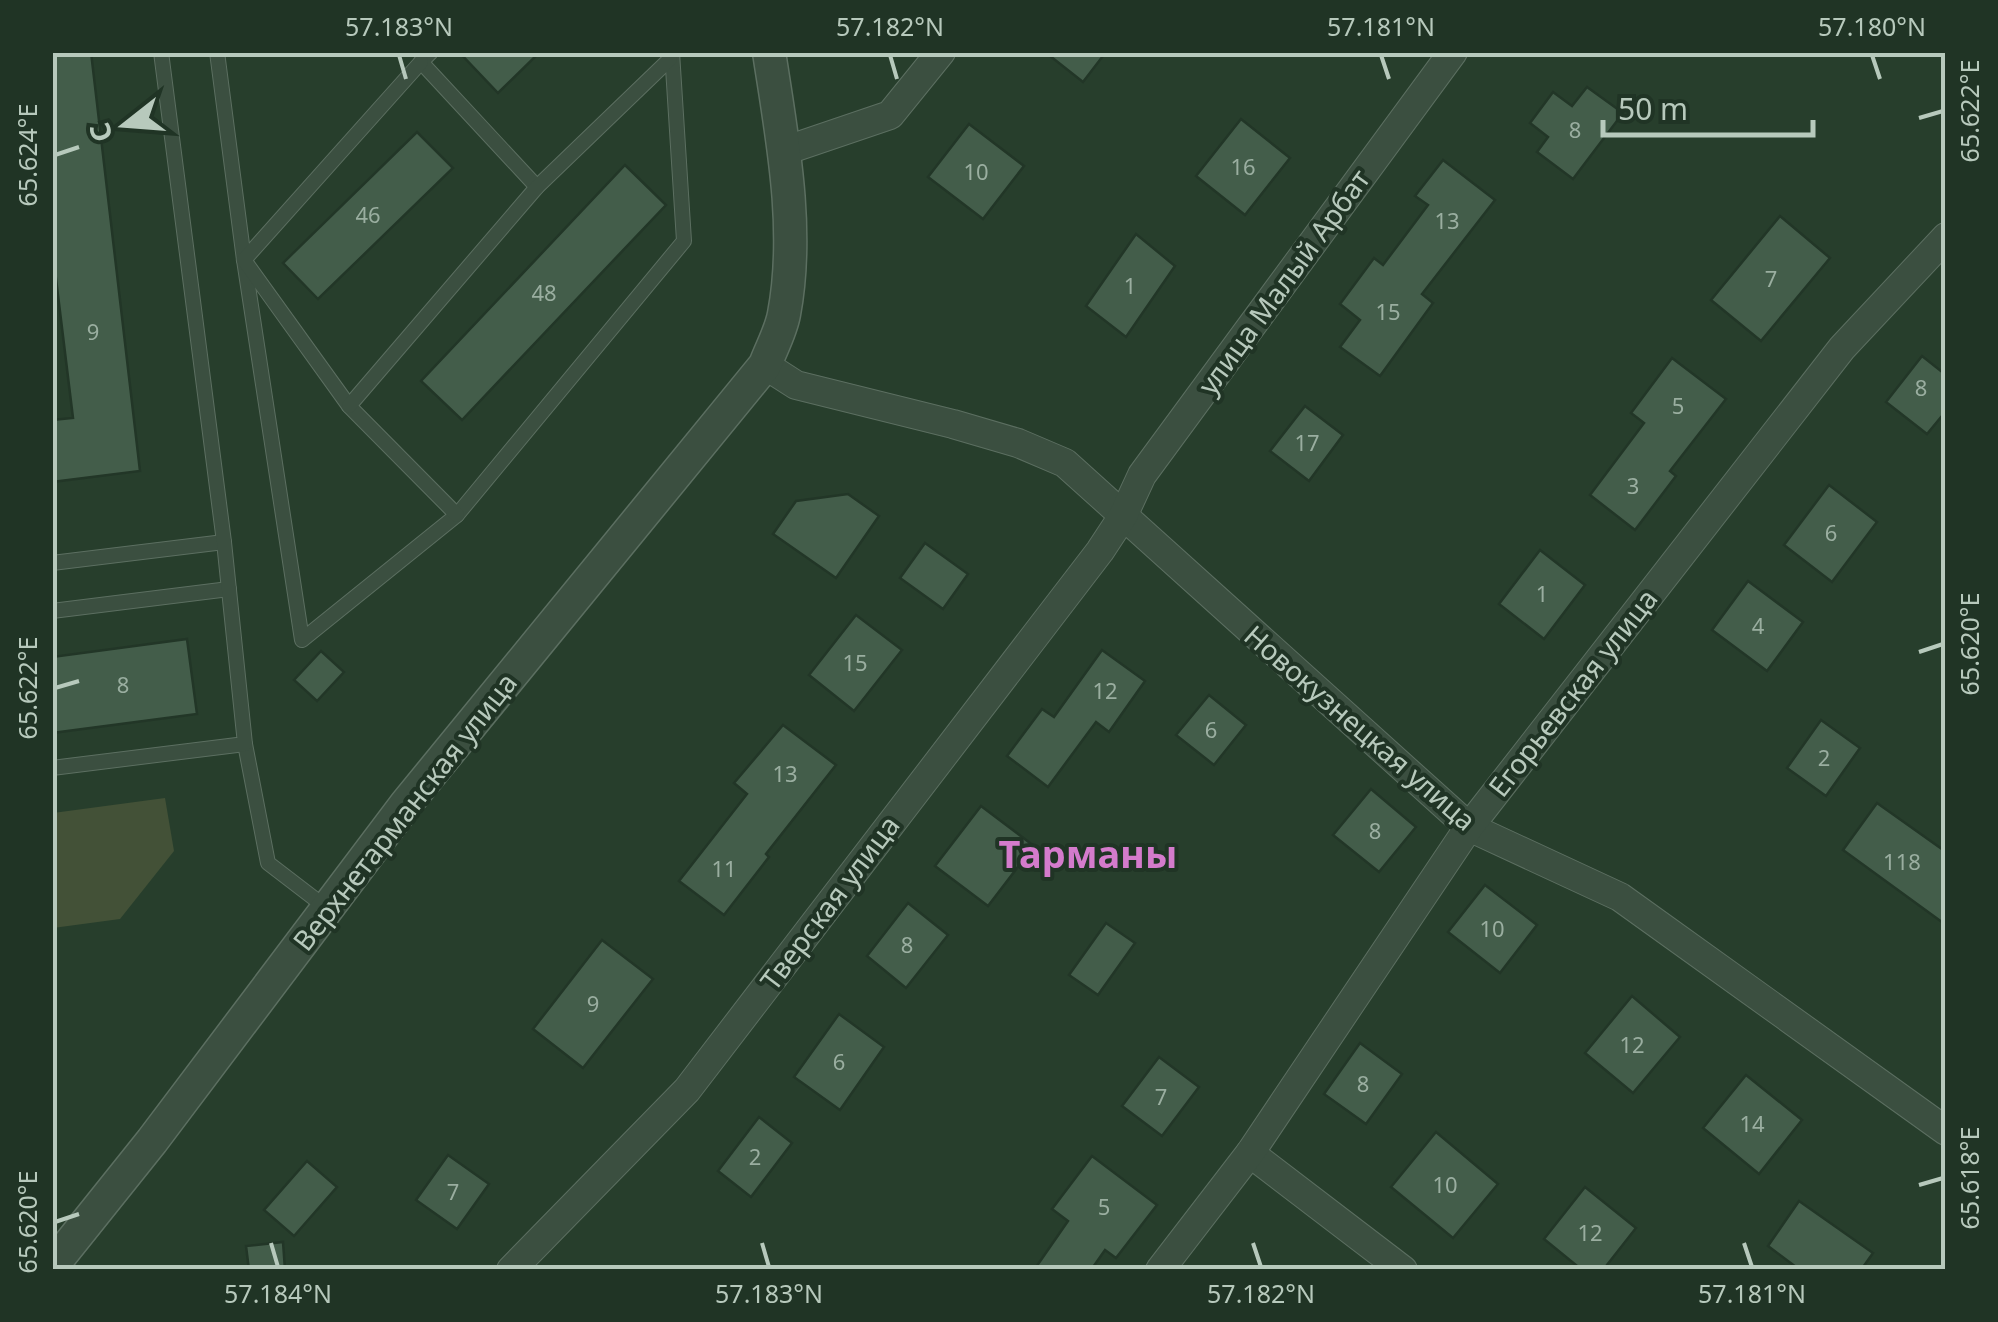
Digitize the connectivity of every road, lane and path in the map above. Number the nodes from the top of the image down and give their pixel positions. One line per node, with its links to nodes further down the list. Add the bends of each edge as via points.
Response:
1 (160, 52): 16 (lane)
2 (217, 52): 11 (lane)
3 (769, 52): 8 (street, Верхнетарманская улица)
4 (941, 52): 8 (street, via 890,115)
5 (1453, 52): 15 (street, улица Малый Арбат, via 1142,475)
6 (671, 56): 9 (lane); 14 (lane, via 684,241)
7 (426, 57): 9 (lane); 11 (lane)
8 (784, 152): 12 (street, Верхнетарманская улица, via 790,264 784,318)
9 (538, 187): 13 (lane)
10 (1946, 237): 22 (street, Егорьевская улица, via 1842,348)
11 (244, 260): 13 (lane); 14 (lane, via 302,640)
12 (765, 365): 15 (street, Новокузнецкая улица, via 796,385 1049,456); 23 (street, Верхнетарманская улица)
13 (348, 406): 14 (lane)
14 (457, 516)
15 (1123, 516): 22 (street, Новокузнецкая улица); 27 (street, Тверская улица, via 687,1090)
16 (224, 542): 17 (lane); 18 (lane)
17 (52, 563)
18 (228, 589): 19 (lane); 20 (lane)
19 (52, 611)
20 (245, 744): 21 (lane); 23 (lane, via 268,863)
21 (52, 768)
22 (1469, 827): 24 (street, Новокузнецкая улица, via 1620,897); 25 (street, Егорьевская улица)
23 (328, 909): 26 (street, Верхнетарманская улица)
24 (1946, 1131)
25 (1250, 1153): 28 (street, Егорьевская улица); 29 (street)
26 (52, 1266)
27 (511, 1270)
28 (1160, 1270)
29 (1403, 1270)

